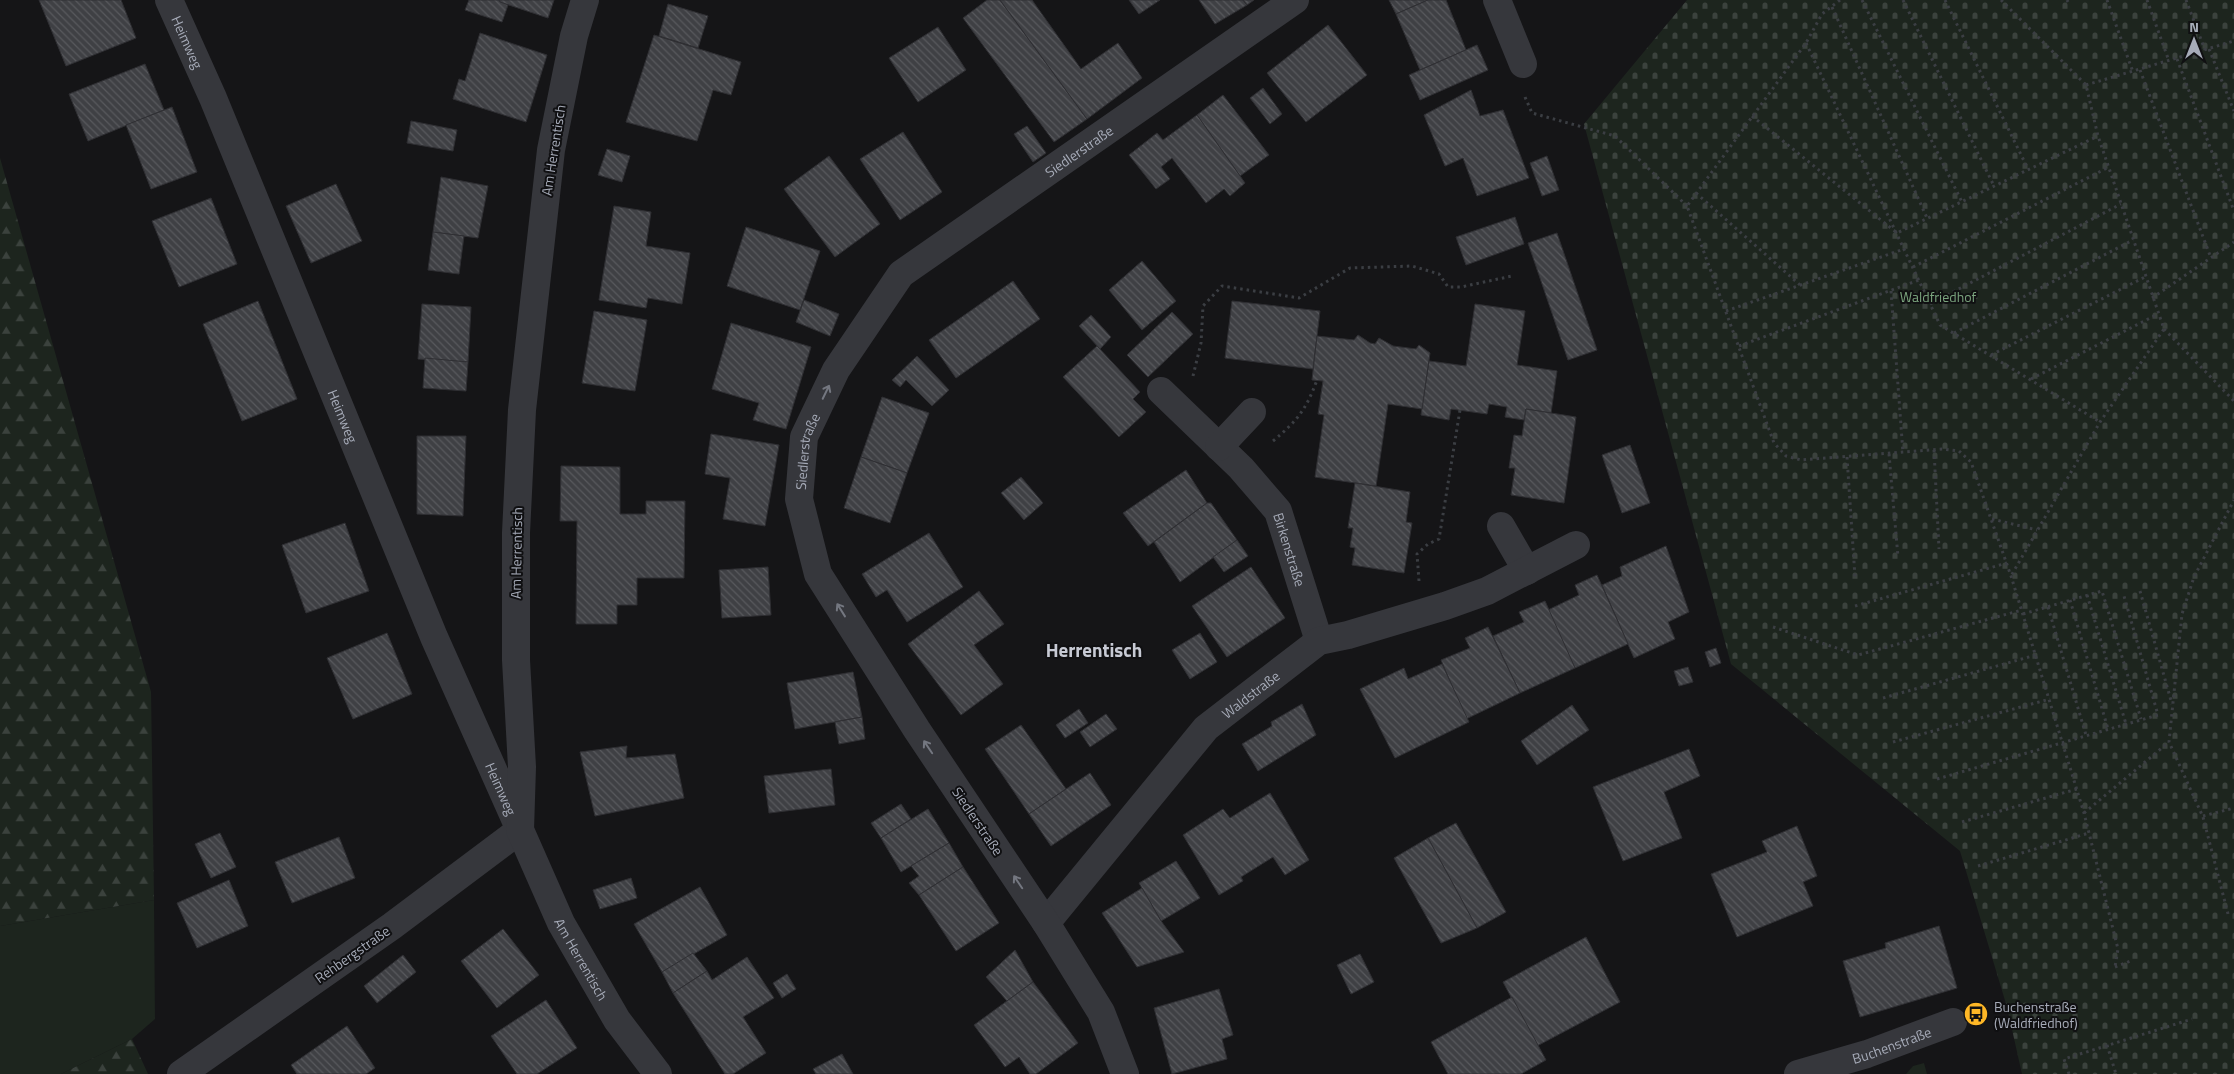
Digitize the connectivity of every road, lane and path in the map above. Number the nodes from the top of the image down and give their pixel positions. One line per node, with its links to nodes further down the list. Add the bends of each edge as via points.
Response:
1 (169, 0): 105 (street, Heimweg, via 217,107 434,637)
2 (585, 0): 105 (street, Am Herrentisch, via 574,36 551,150 522,410 516,533 516,660 522,767)
3 (1295, 0): 109 (street, Siedlerstraße, one-way to 3, via 818,574 799,499 804,437 836,370 901,274)
4 (1497, 0): 19 (street)
5 (1840, 0): 13 (path)
6 (1862, 0): 30 (path)
7 (1903, 0): 28 (path)
8 (1945, 0): 27 (path)
9 (2002, 0): 22 (path)
10 (2107, 0): 21 (path)
11 (2147, 0): 18 (path)
12 (2186, 0): 16 (path)
13 (1832, 7): 15 (path, via 1822,14); 34 (path)
14 (2234, 41): 16 (path)
15 (1806, 43): 24 (path); 35 (path)
16 (2207, 50): 17 (path); 23 (path)
17 (2177, 59): 18 (path); 33 (path)
18 (2169, 61): 20 (path)
19 (1523, 64): 32 (path, via 1518,81 1532,113 1615,136)
20 (2140, 70): 21 (path); 39 (path)
21 (2133, 72): 22 (path)
22 (2086, 85): 25 (path)
23 (2234, 111)
24 (1752, 116): 29 (path); 35 (path)
25 (2098, 136): 26 (path); 27 (path)
26 (2109, 167): 31 (path); 40 (path)
27 (2028, 169): 28 (path)
28 (1994, 186): 30 (path)
29 (1696, 194): 32 (path); 44 (path)
30 (1962, 202): 34 (path)
31 (2121, 204): 36 (path); 47 (path)
32 (1687, 206): 48 (path)
33 (2234, 211)
34 (1927, 218): 35 (path)
35 (1897, 234): 38 (path)
36 (2133, 240): 42 (path); 51 (path)
37 (2234, 242): 39 (path)
38 (1904, 249): 40 (path); 44 (path)
39 (2211, 258): 46 (path)
40 (1913, 267): 43 (path)
41 (1512, 276): 56 (path, via 1462,288 1448,287 1439,274 1412,266 1350,268 1299,298 1222,286 1204,306 1201,343 1192,378)
42 (2145, 277): 46 (path); 53 (path)
43 (1919, 280): 45 (path); 47 (path)
44 (1800, 285): 48 (path)
45 (1891, 290): 52 (path); 63 (path)
46 (2152, 298): 49 (path)
47 (1930, 304): 51 (path, via 1940,325)
48 (1726, 311): 52 (path)
49 (2158, 314): 50 (path); 55 (path)
50 (2164, 329): 57 (path); 60 (path)
51 (1954, 334): 53 (path)
52 (1739, 346): 65 (path, via 1774,443 1786,456 1801,460)
53 (1990, 355): 55 (path)
54 (1316, 380): 66 (path, via 1308,405 1287,430)
55 (2030, 380): 60 (path)
56 (1168, 397): 61 (street, Birkenstraße)
57 (2234, 401)
58 (1460, 410): 84 (path, via 1439,539 1418,554 1418,575)
59 (1252, 412): 61 (street)
60 (2100, 422): 70 (path)
61 (1219, 447): 66 (street, Birkenstraße)
62 (1934, 450): 63 (path); 68 (path, via 1959,451 1971,462); 72 (path)
63 (1903, 452): 64 (path)
64 (1890, 454): 65 (path); 73 (path)
65 (1847, 457): 77 (path)
66 (1241, 468): 87 (street, Birkenstraße, via 1278,511)
67 (2234, 500): 91 (path, via 2194,577 2182,614)
68 (1991, 519): 70 (path); 74 (path)
69 (1501, 526): 75 (street)
70 (2037, 530): 76 (path)
71 (1576, 545): 75 (street, Waldstraße)
72 (1939, 549)
73 (1898, 558)
74 (2007, 563): 76 (path); 82 (path)
75 (1527, 571): 84 (street, Waldstraße, via 1486,591)
76 (2011, 576): 85 (path)
77 (1855, 578)
78 (2140, 591): 91 (path)
79 (2087, 595): 81 (path); 92 (path, via 2102,591); 93 (path)
80 (2124, 596): 92 (path, via 2158,715)
81 (2070, 600): 83 (path); 94 (path)
82 (1855, 606)
83 (2048, 607): 85 (path); 95 (path)
84 (1431, 610): 87 (street, Waldstraße)
85 (2022, 612): 86 (path, via 1858,655); 88 (path)
86 (1773, 627)
87 (1319, 641): 109 (street, Waldstraße, via 1206,728)
88 (2036, 654): 89 (path); 90 (path)
89 (1883, 698)
90 (2050, 699): 96 (path); 97 (path)
91 (2173, 707): 98 (path)
92 (2141, 720): 93 (path)
93 (2126, 724): 94 (path)
94 (2108, 729): 95 (path)
95 (2086, 735): 97 (path)
96 (1893, 742)
97 (2062, 742): 99 (path); 100 (path)
98 (2170, 742): 102 (path); 103 (path)
99 (1937, 780)
100 (2077, 789): 102 (path); 104 (path)
101 (2234, 808): 103 (path)
102 (2084, 813): 106 (path)
103 (2203, 816): 108 (path)
104 (1962, 822)
105 (520, 830): 115 (street, Rehbergstraße, via 392,926); 116 (street, Am Herrentisch, via 561,923 616,1020)
106 (2089, 834): 107 (path); 110 (path, via 2118,949 2115,967)
107 (1978, 866)
108 (2228, 914)
109 (1046, 923): 117 (street, Siedlerstraße, via 1101,1012)
110 (2133, 960)
111 (2192, 1018): 113 (path)
112 (1953, 1022): 114 (street, Buchenstraße)
113 (2107, 1045): 119 (path, via 2064,1059); 120 (path)
114 (1872, 1064): 118 (street, Buchenstraße)
115 (181, 1074)
116 (658, 1074)
117 (1125, 1074)
118 (1798, 1074)
119 (2069, 1074)
120 (2116, 1074)

